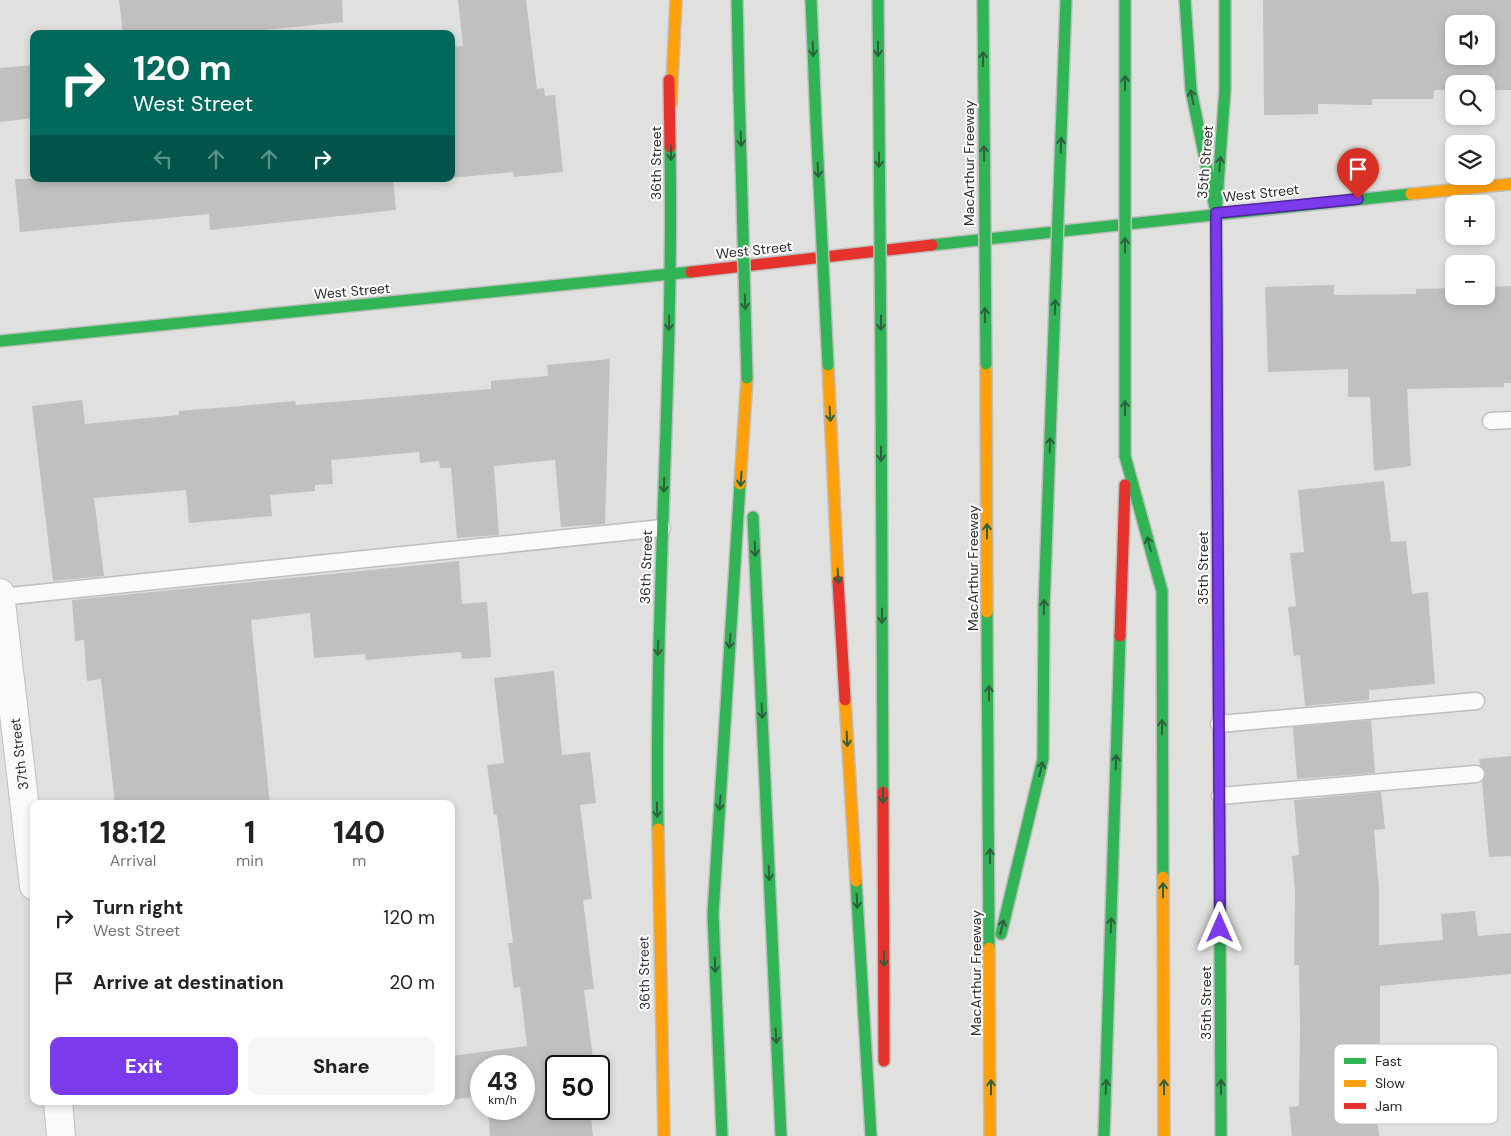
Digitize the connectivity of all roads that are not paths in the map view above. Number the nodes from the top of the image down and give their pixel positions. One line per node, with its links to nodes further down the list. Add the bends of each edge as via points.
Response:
1 (676, 0): 11 (main road)
2 (737, 0): 16 (main road, one-way to 16, bridge)
3 (811, 0): 37 (main road, one-way to 37, bridge, via 836,548)
4 (878, 0): 31 (main road, one-way to 31, bridge)
5 (983, 0): 30 (main road, MacArthur Freeway, one-way to 5, bridge)
6 (1066, 0): 30 (main road, one-way to 6, bridge, via 1043,759 1044,608)
7 (1125, 0): 19 (main road, one-way to 7, bridge)
8 (1185, 0): 13 (main road, one-way to 8, via 1191,90)
9 (1225, 0): 13 (main road, 35th Street, one-way to 9, via 1226,90)
10 (664, 10): 11 (main road, 36th Street)
11 (671, 104): 14 (main road, 36th Street, one-way to 14)
12 (1511, 184): 13 (main road, West Street)
13 (1216, 213): 14 (main road, West Street); 26 (main road, 35th Street)
14 (670, 274): 15 (main road, West Street); 22 (main road, 36th Street, one-way to 22)
15 (0, 341)
16 (747, 378): 20 (main road); 35 (main road, one-way to 35, via 712,914)
17 (1511, 420): 18 (lane)
18 (1491, 421)
19 (1126, 456): 39 (main road, one-way to 19); 40 (main road, one-way to 19, via 1162,591)
20 (752, 488)
21 (753, 507): 36 (main road, one-way to 36)
22 (662, 528): 24 (lane); 34 (main road, 36th Street, one-way to 34, via 656,728)
23 (0, 593): 24 (street, 37th Street)
24 (0, 597): 29 (street, 37th Street)
25 (1476, 701): 26 (lane)
26 (1219, 724): 28 (main road, 35th Street)
27 (1476, 774): 28 (lane)
28 (1220, 796): 41 (main road, 35th Street, one-way to 28)
29 (30, 852)
30 (991, 975): 38 (main road, MacArthur Freeway, one-way to 30)
31 (884, 1076)
32 (58, 1105): 33 (street)
33 (61, 1136)
34 (664, 1136)
35 (722, 1136)
36 (781, 1136)
37 (871, 1136)
38 (990, 1136)
39 (1104, 1136)
40 (1164, 1136)
41 (1221, 1136)

